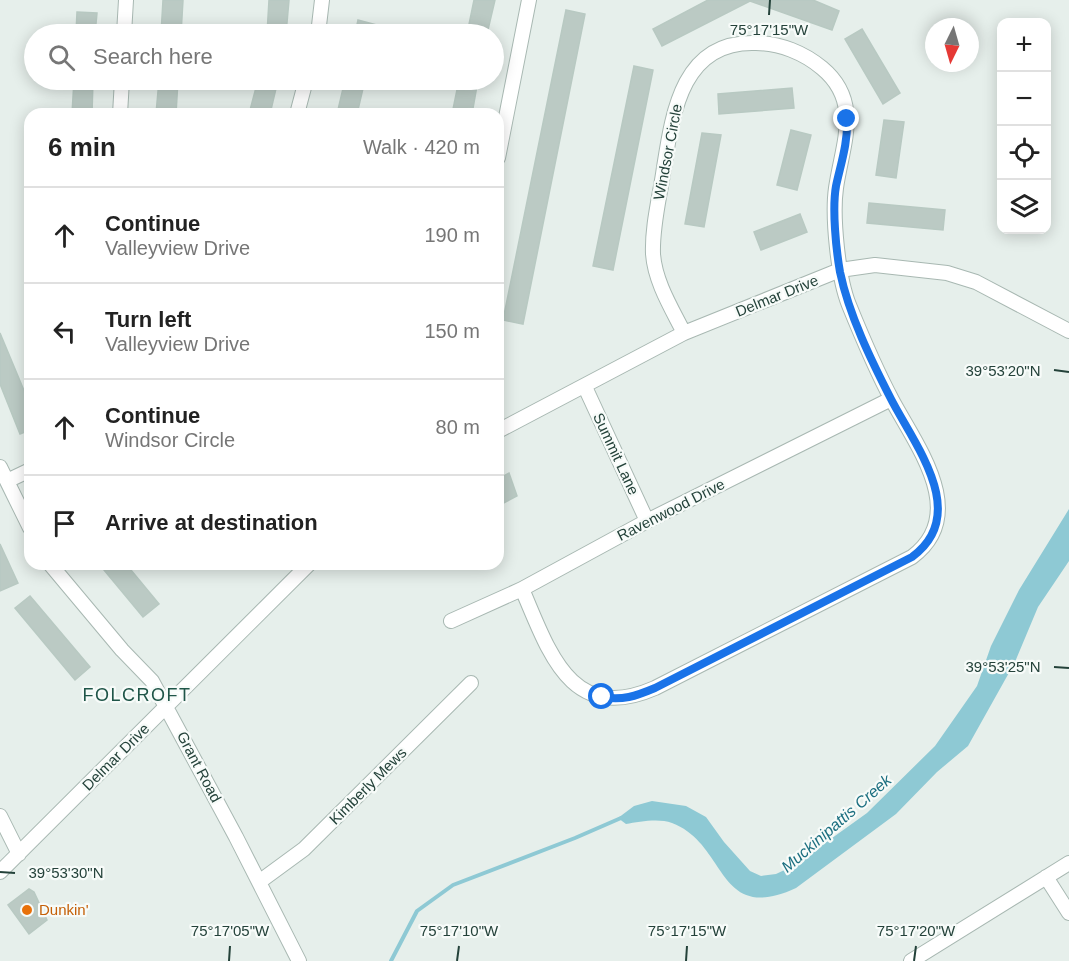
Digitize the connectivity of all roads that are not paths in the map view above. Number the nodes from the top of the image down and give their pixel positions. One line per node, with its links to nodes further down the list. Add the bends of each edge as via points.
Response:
1 (126, 0): 4 (street)
2 (322, 0): 5 (street)
3 (529, 0): 10 (street)
4 (125, 24)
5 (319, 24)
6 (121, 90): 8 (street)
7 (303, 90): 9 (street)
8 (120, 108)
9 (299, 108)
10 (504, 127)
11 (840, 270): 12 (street, Delmar Drive, via 875,265 947,273 985,287); 13 (street, Delmar Drive); 13 (street, Windsor Circle, via 836,188 848,132 843,97 835,82 808,58 774,45 746,43 721,50 693,70 679,94 654,228 656,270); 15 (street, Windsor Circle, via 848,302)
12 (1069, 331)
13 (684, 333): 14 (street, Delmar Drive)
14 (585, 387): 16 (street, Delmar Drive); 21 (street, Summit Lane)
15 (891, 399): 21 (street, Ravenwood Drive); 24 (street, Windsor Circle, via 925,459 938,500 930,537 912,557 655,688 623,699 590,692 571,680 548,649)
16 (504, 428)
17 (0, 467): 19 (street)
18 (24, 473): 19 (street)
19 (7, 481): 20 (street)
20 (24, 516)
21 (647, 521): 24 (street, Ravenwood Drive)
22 (55, 570): 27 (street, Grant Road, via 152,681)
23 (303, 570): 27 (street, Delmar Drive)
24 (522, 589): 25 (street, Ravenwood Drive)
25 (451, 621)
26 (471, 683): 33 (street, Kimberly Mews, via 304,849)
27 (166, 706): 29 (street, Delmar Drive); 33 (street, Grant Road)
28 (0, 816): 29 (street)
29 (19, 854): 31 (street, Delmar Drive)
30 (1069, 863): 32 (street)
31 (0, 872)
32 (1047, 877): 34 (street); 36 (street)
33 (259, 882): 35 (street, Grant Road)
34 (1069, 913)
35 (299, 961)
36 (911, 961)

